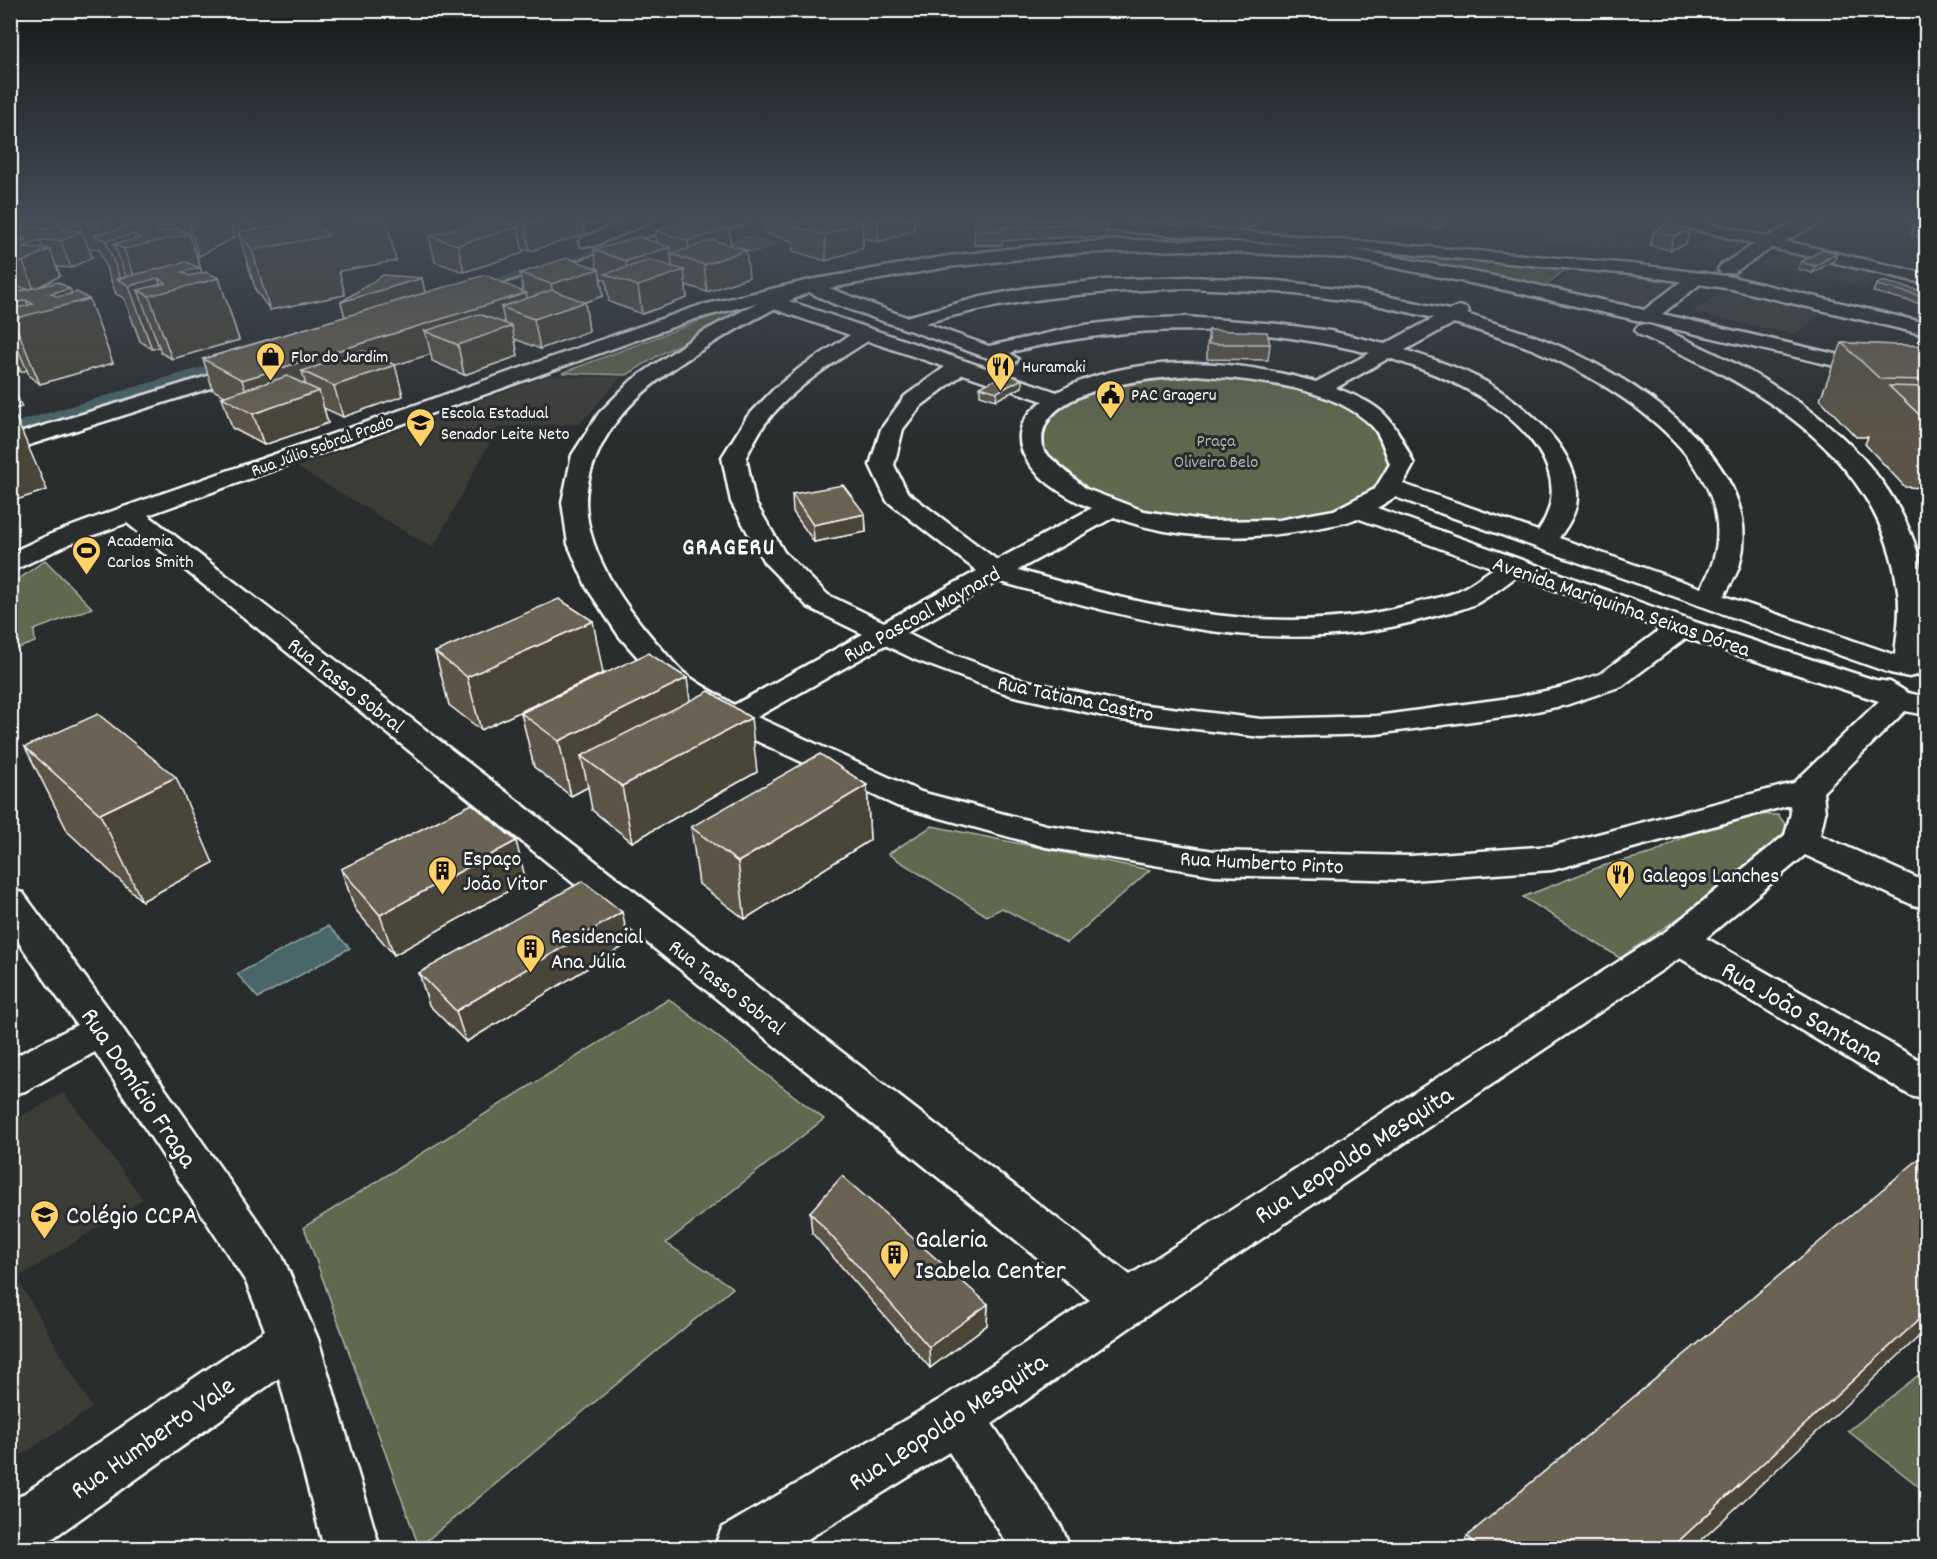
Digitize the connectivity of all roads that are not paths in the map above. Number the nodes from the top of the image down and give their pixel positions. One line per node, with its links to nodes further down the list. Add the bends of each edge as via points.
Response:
1 (788, 293): 11 (street)
2 (817, 293): 15 (street)
3 (1039, 293): 15 (street, via 964,306)
4 (1327, 293): 13 (street)
5 (1499, 293): 13 (street)
6 (1535, 293): 40 (street, via 1654,333 1733,371 1784,400 1833,439 1868,477 1905,553 1912,592)
7 (1543, 293): 14 (street)
8 (1678, 293): 14 (street)
9 (1767, 293): 16 (street)
10 (1834, 293): 12 (street)
11 (765, 300): 17 (street); 32 (street, Rua Júlio Sobral Prado, via 688,315); 41 (street, Rua Humberto Pinto, via 673,360 607,418 584,455 574,502 581,544 602,588 629,630 673,679)
12 (1926, 313)
13 (1452, 316): 18 (street); 37 (street, via 1565,357 1615,383 1658,412 1693,446 1718,481 1731,519 1728,559)
14 (1648, 316): 23 (street)
15 (905, 322): 19 (street)
16 (1926, 329)
17 (866, 334): 21 (street); 39 (street, Rua Tatiana Castro, via 786,388 758,418 735,457 743,502 773,556 818,602)
18 (1387, 351): 19 (street, via 1292,331 1183,323 1116,326 1053,335); 26 (street); 33 (street, via 1474,386 1510,407 1538,432 1557,458 1565,486 1561,514)
19 (988, 352): 22 (street)
20 (1910, 359): 23 (street)
21 (959, 367): 25 (street); 36 (street, via 913,401 892,429 882,465 896,496)
22 (1030, 367)
23 (1894, 373): 24 (street)
24 (1926, 381)
25 (1068, 388): 26 (street, via 1126,375 1196,369 1238,372); 30 (street, via 1039,415 1030,433 1032,453 1046,473 1063,486)
26 (1318, 389): 29 (street, via 1355,404 1383,423 1400,444 1403,467)
27 (10, 426): 28 (street, via 262,356)
28 (10, 444)
29 (1392, 488): 31 (street); 33 (street, Avenida Mariquinha Seixas Dórea)
30 (1108, 509): 31 (street, via 1149,521 1240,531 1296,527); 36 (street, Rua Pascoal Maynard)
31 (1360, 510): 35 (street, Avenida Mariquinha Seixas Dórea)
32 (130, 513): 34 (street, Rua Júlio Sobral Prado, via 60,539); 50 (street, Rua Tasso Sobral)
33 (1544, 541): 37 (street, Avenida Mariquinha Seixas Dórea)
34 (10, 564)
35 (1512, 567): 36 (street, via 1468,597 1390,620 1291,630 1192,621 1100,602); 38 (street, Avenida Mariquinha Seixas Dórea)
36 (994, 572): 39 (street, Rua Pascoal Maynard)
37 (1709, 598): 40 (street, Avenida Mariquinha Seixas Dórea)
38 (1682, 627): 39 (street, Rua Tatiana Castro, via 1611,680 1566,696 1376,725 1261,728 1122,711 1010,686); 40 (street, Avenida Mariquinha Seixas Dórea)
39 (882, 634): 41 (street, Rua Pascoal Maynard)
40 (1915, 686): 42 (street)
41 (733, 718): 42 (street, Rua Humberto Pinto, via 909,799 1046,836 1214,863 1411,868 1552,858)
42 (1806, 790): 43 (street, via 1808,813)
43 (1801, 840): 44 (street); 46 (street, Rua Leopoldo Mesquita)
44 (1926, 896)
45 (10, 902): 47 (street, Rua Domício Fraga)
46 (1679, 940): 49 (street, Rua João Santana); 50 (street, Rua Leopoldo Mesquita)
47 (102, 1030): 48 (street); 51 (street, Rua Domício Fraga, via 265,1271)
48 (10, 1079)
49 (1926, 1084)
50 (1128, 1302): 52 (street, Rua Leopoldo Mesquita)
51 (293, 1339): 53 (street, Rua Humberto Vale); 54 (street, Rua Domício Fraga)
52 (957, 1418): 55 (street, Rua Leopoldo Mesquita); 56 (street)
53 (10, 1536)
54 (352, 1548)
55 (742, 1548)
56 (1042, 1548)

